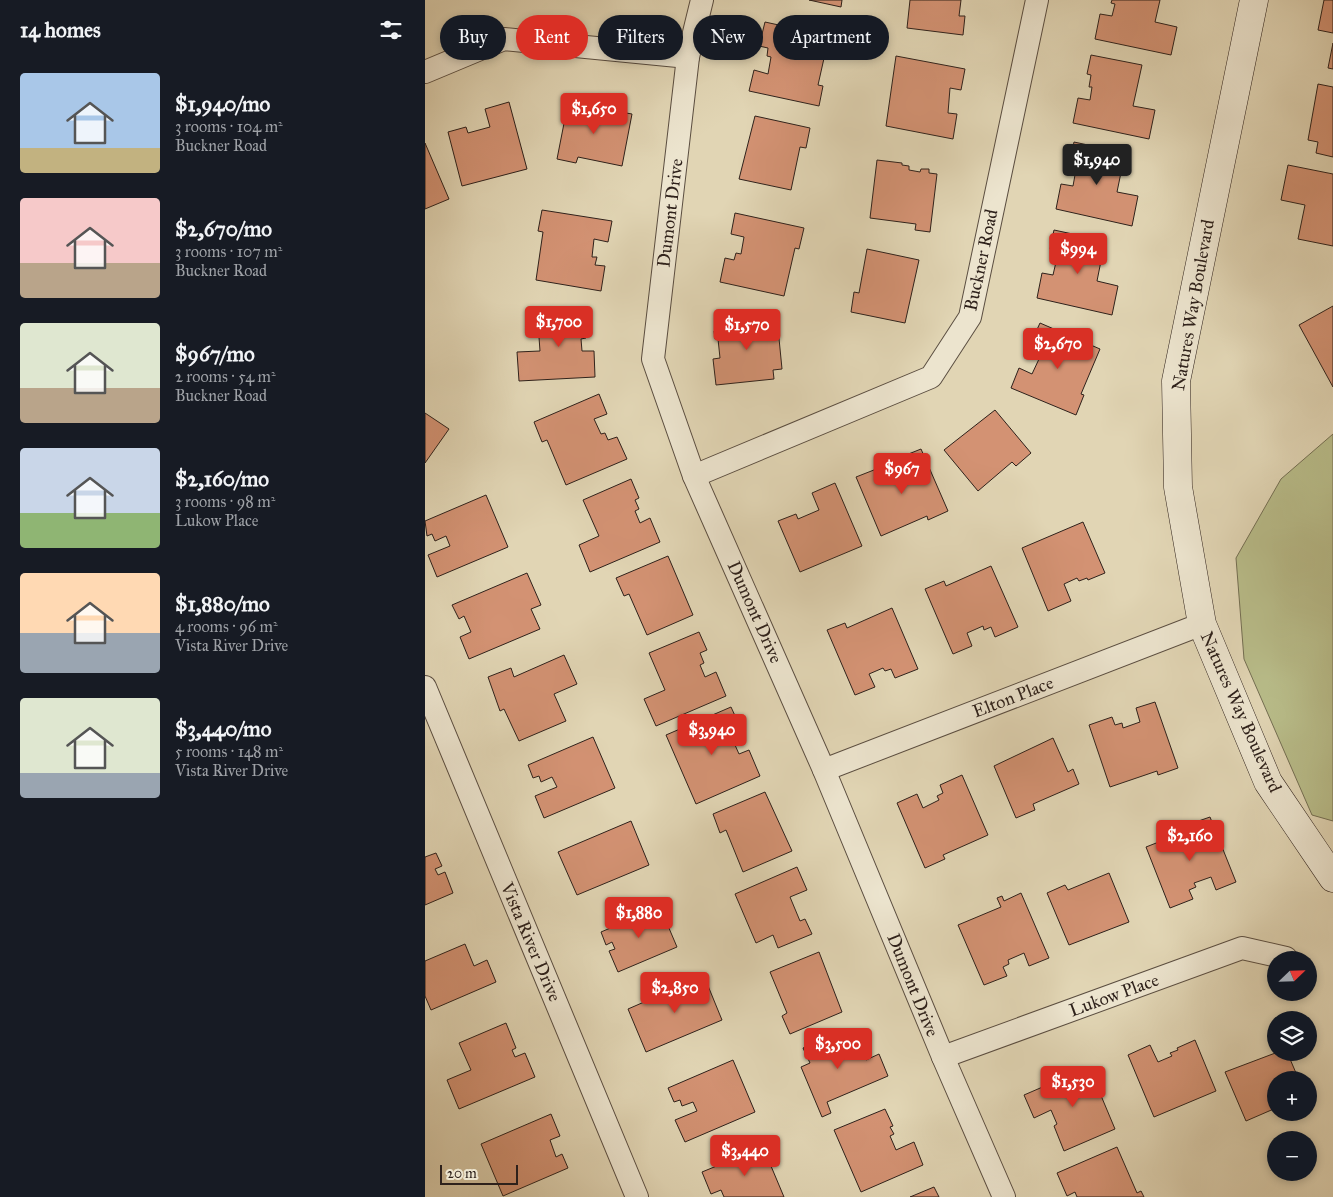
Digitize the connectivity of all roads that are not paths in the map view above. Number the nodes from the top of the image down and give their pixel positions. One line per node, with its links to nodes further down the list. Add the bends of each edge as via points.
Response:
1 (702, 0): 4 (street, Dumont Drive)
2 (1037, 0): 6 (street, Buckner Road, via 970,317 931,377)
3 (1253, 0): 7 (street, Natures Way Boulevard, via 1176,381 1178,487)
4 (688, 57): 5 (street, via 504,39); 6 (street, Dumont Drive, via 653,358)
5 (425, 72)
6 (695, 476): 9 (street, Dumont Drive)
7 (1202, 624): 9 (street, Elton Place); 10 (street, Natures Way Boulevard, via 1268,782)
8 (425, 687): 13 (street, Vista River Drive)
9 (824, 770): 12 (street, Dumont Drive)
10 (1333, 878)
11 (1267, 954): 12 (street, Lukow Place, via 1242,948)
12 (943, 1057): 14 (street, Dumont Drive)
13 (637, 1197)
14 (1004, 1197)

